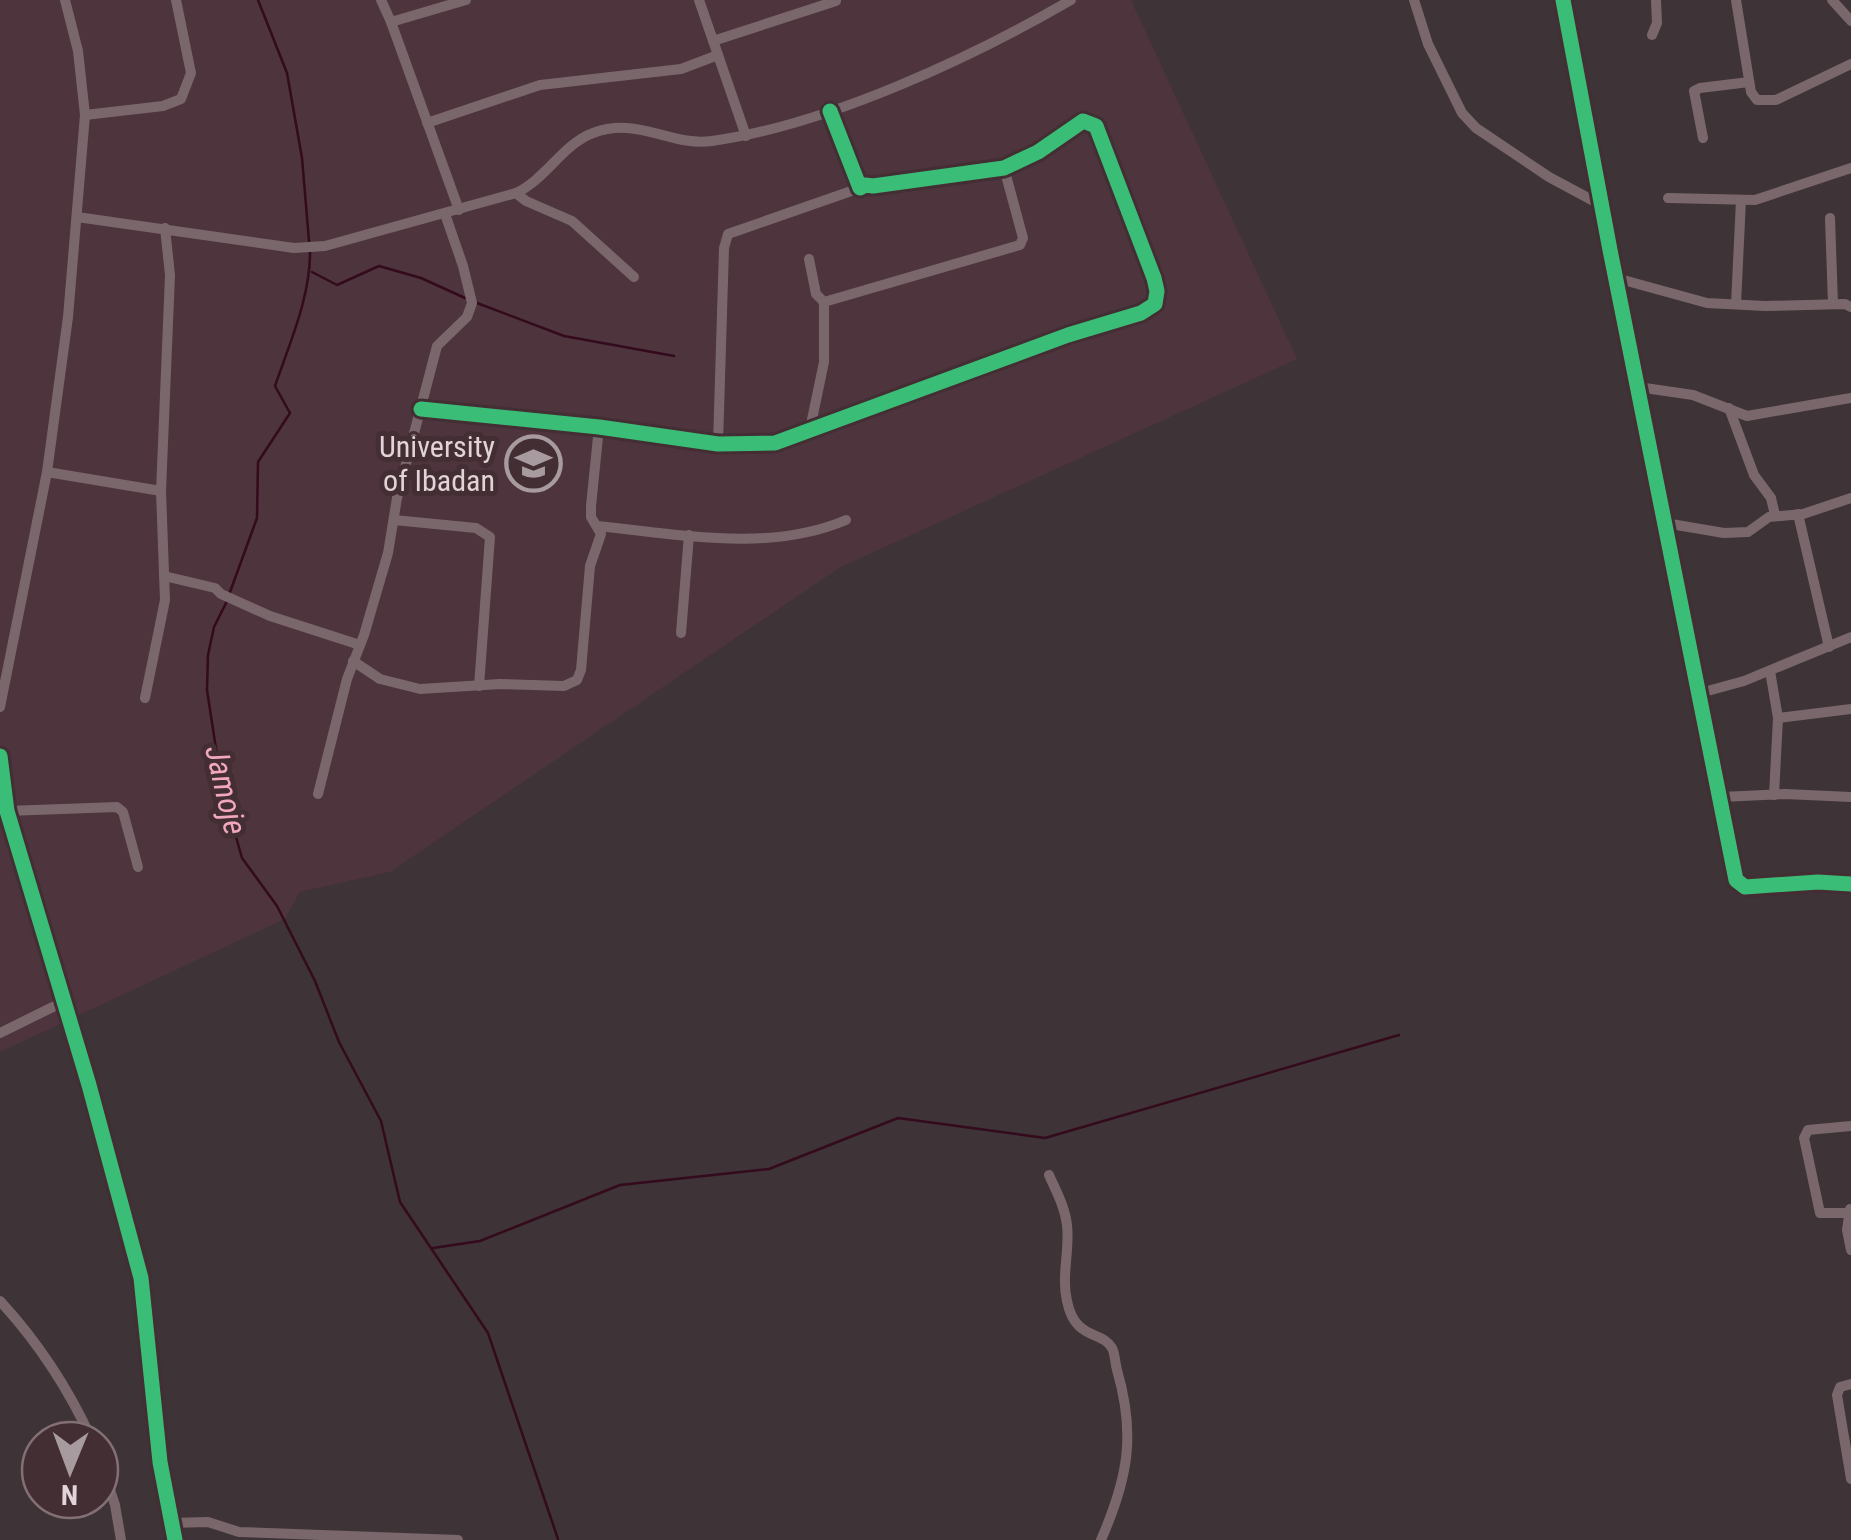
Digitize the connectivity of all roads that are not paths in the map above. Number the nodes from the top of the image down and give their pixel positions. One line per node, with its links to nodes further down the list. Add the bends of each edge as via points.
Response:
1 (65, 0): 23 (street)
2 (176, 0): 23 (street, via 190,73 181,100)
3 (381, 0): 16 (street)
4 (466, 0): 16 (street)
5 (698, 0): 18 (street)
6 (1041, 0): 14 (street)
7 (1071, 0): 14 (street)
8 (1414, 0): 33 (street, via 1462,113 1548,178)
9 (1564, 0): 33 (street)
10 (1656, 0): 17 (street)
11 (1736, 0): 21 (street)
12 (1832, 0): 15 (street)
13 (836, 1): 18 (street)
14 (1047, 14): 22 (street, via 968,55)
15 (1851, 21)
16 (390, 22): 24 (street)
17 (1652, 35)
18 (714, 41): 19 (street)
19 (718, 55): 24 (street, via 681,69 540,85); 25 (street)
20 (1851, 64): 21 (street, via 1765,102)
21 (1749, 82): 26 (street, via 1694,91)
22 (830, 110): 25 (street); 29 (street)
23 (85, 116): 36 (street)
24 (428, 124): 34 (street)
25 (746, 136): 30 (street, via 706,142 633,126 592,133)
26 (1702, 138)
27 (1004, 168): 29 (street); 42 (street, via 1020,245); 53 (street, via 1083,121 1096,126 1154,278 1154,306)
28 (1851, 168): 32 (street)
29 (860, 188): 54 (street, via 728,234)
30 (516, 193): 34 (street); 40 (street, via 572,221)
31 (1668, 198): 32 (street)
32 (1741, 200): 43 (street)
33 (1602, 206): 41 (street)
34 (459, 210): 35 (street)
35 (445, 214): 38 (street, via 321,247); 49 (street, via 472,303 437,346)
36 (76, 217): 38 (street); 55 (street)
37 (1830, 218): 44 (street)
38 (165, 228): 56 (street, via 170,319)
39 (809, 259): 42 (street)
40 (634, 277)
41 (1616, 278): 43 (street, via 1706,303); 46 (street)
42 (824, 302): 53 (street, via 824,362)
43 (1736, 304): 44 (street)
44 (1833, 304): 45 (street)
45 (1851, 308)
46 (1638, 387): 48 (street, via 1693,394); 62 (street)
47 (1851, 398): 50 (street)
48 (1729, 408): 50 (street); 51 (street)
49 (422, 409): 52 (street); 60 (street)
50 (1742, 415): 51 (street)
51 (1734, 425): 59 (street)
52 (599, 427): 54 (street); 63 (street, via 591,506)
53 (810, 429): 54 (street, via 775,442)
54 (718, 444)
55 (47, 472): 56 (street); 72 (street)
56 (161, 491): 65 (street)
57 (1851, 498): 58 (street)
58 (1798, 514): 59 (street); 69 (street)
59 (1775, 515): 62 (street, via 1739,533)
60 (394, 520): 68 (street); 73 (street, via 476,528 490,537)
61 (846, 520): 64 (street, via 762,539)
62 (1665, 523): 74 (street)
63 (597, 526): 64 (street); 73 (street, via 577,680 564,686)
64 (689, 535): 66 (street)
65 (164, 576): 68 (street, via 215,588 270,616); 75 (street)
66 (681, 633)
67 (1851, 637): 69 (street)
68 (360, 645): 70 (street)
69 (1828, 646): 71 (street)
70 (352, 662): 73 (street, via 403,686); 80 (street)
71 (1770, 671): 74 (street); 78 (street)
72 (3, 675): 76 (street)
73 (479, 686)
74 (1700, 694): 83 (street)
75 (145, 698)
76 (0, 707)
77 (1851, 708): 78 (street)
78 (1778, 718): 81 (street)
79 (0, 756): 84 (street)
80 (318, 794)
81 (1774, 795): 82 (street); 83 (street)
82 (1851, 797)
83 (1721, 798): 86 (street, via 1742,886)
84 (7, 811): 85 (street, via 117,806); 87 (street)
85 (138, 868)
86 (1851, 884)
87 (65, 1002): 88 (street); 97 (street, via 141,1278)
88 (0, 1033)
89 (1851, 1126): 91 (street, via 1808,1130 1804,1138 1820,1213)
90 (1049, 1175): 100 (street, via 1067,1221 1067,1303 1088,1335 1112,1348 1126,1403 1126,1474)
91 (1850, 1211): 92 (street)
92 (1851, 1250)
93 (0, 1301): 95 (street)
94 (1851, 1384): 96 (street, via 1837,1395)
95 (82, 1420)
96 (1851, 1479)
97 (171, 1524): 98 (street); 99 (street)
98 (175, 1540)
99 (458, 1540)
100 (1101, 1540)

